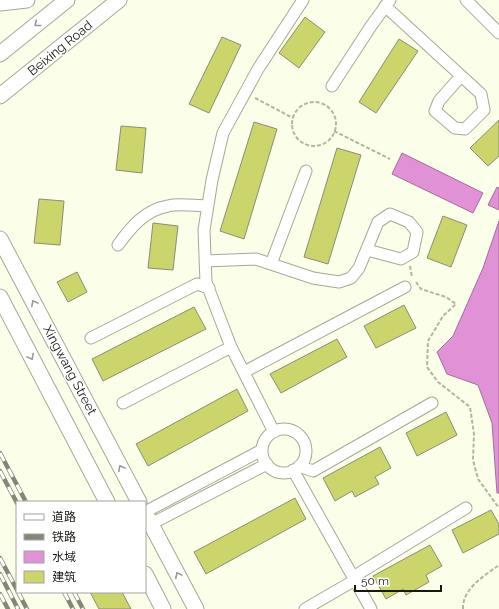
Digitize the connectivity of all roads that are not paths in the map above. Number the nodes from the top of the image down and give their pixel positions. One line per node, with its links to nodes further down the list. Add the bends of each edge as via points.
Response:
1 (27, 0): 6 (main road)
2 (67, 0): 9 (main road, one-way to 9)
3 (119, 0): 12 (main road, Beixing Road)
4 (303, 0): 14 (street, via 258,69 224,133)
5 (466, 0): 8 (street)
6 (0, 3)
7 (388, 3): 10 (street); 11 (street)
8 (499, 32)
9 (0, 54)
10 (461, 76): 10 (street, via 439,101 435,111 454,128 465,129 484,110 482,94)
11 (332, 86)
12 (2, 96)
13 (306, 170): 21 (street)
14 (208, 206): 17 (street, via 168,206 148,212 130,228); 20 (street, via 204,230)
15 (0, 229): 19 (main road)
16 (0, 239): 19 (main road, Xingwang Street)
17 (118, 245)
18 (367, 250): 18 (street, via 402,259 413,252 417,232 409,222 390,214 378,222); 21 (street, via 351,278 339,282 313,278)
19 (10, 258): 35 (main road, Xingwang Street, one-way to 19)
20 (205, 261): 21 (street, via 256,259); 23 (street, via 206,282)
21 (271, 264)
22 (405, 287): 27 (street)
23 (209, 288): 25 (street, via 197,284); 26 (street)
24 (0, 297): 34 (main road, one-way to 34)
25 (91, 338)
26 (231, 347): 27 (street); 28 (street)
27 (244, 372): 30 (street)
28 (123, 403)
29 (432, 403): 33 (street, via 313,471)
30 (274, 432): 31 (street, via 268,436); 33 (street, via 280,429 294,431 304,441 306,454)
31 (262, 450): 32 (street); 37 (street)
32 (267, 464): 33 (street, via 279,472); 37 (street)
33 (296, 468): 39 (street)
34 (106, 501)
35 (138, 501)
36 (466, 508): 39 (street)
37 (147, 516): 41 (main road, one-way to 37)
38 (146, 576): 40 (main road)
39 (354, 578): 42 (street); 43 (street)
40 (163, 609)
41 (196, 609)
42 (305, 609)
43 (370, 609)

